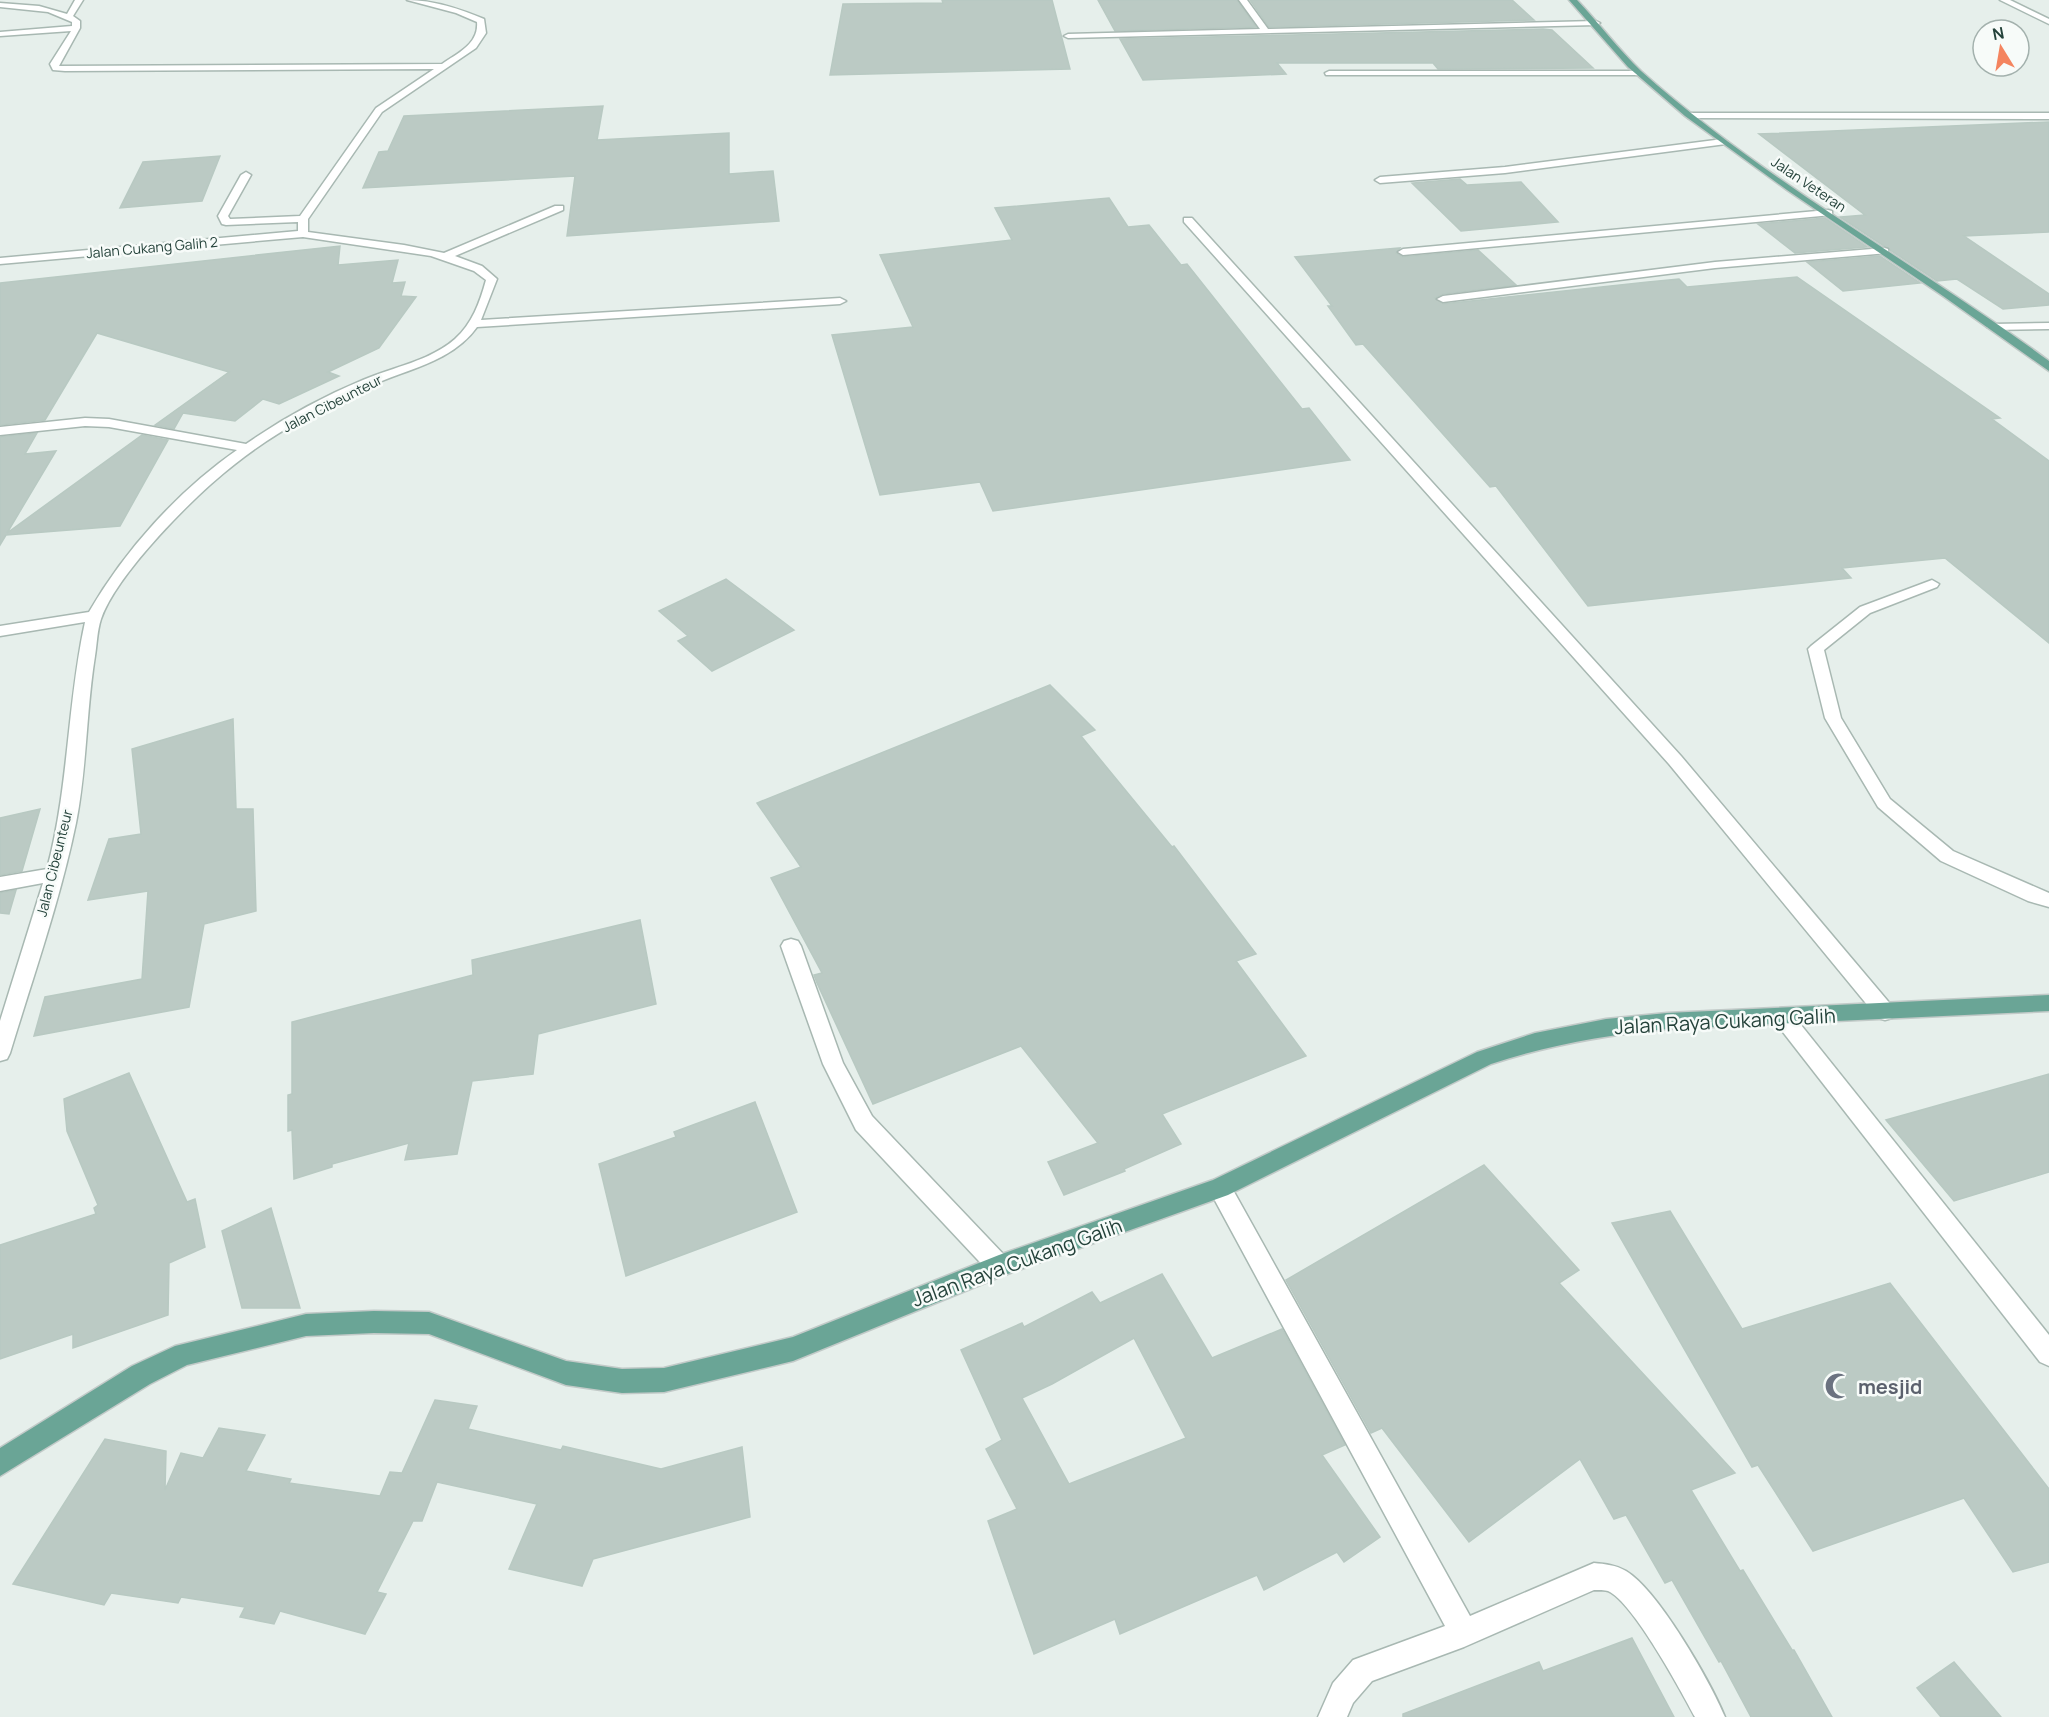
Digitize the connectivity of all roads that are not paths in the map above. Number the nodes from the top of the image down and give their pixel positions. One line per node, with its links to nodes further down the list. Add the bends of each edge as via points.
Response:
1 (79, 0): 7 (street)
2 (411, 0): 14 (street, via 458,10 482,21 482,33 473,46)
3 (1243, 0): 11 (street)
4 (1573, 0): 9 (main road, Jalan Veteran)
5 (2004, 0): 8 (street)
6 (0, 5): 7 (street, via 34,7)
7 (69, 17): 10 (street, via 76,21)
8 (2049, 22)
9 (1596, 23): 11 (street); 16 (main road, Jalan Veteran)
10 (76, 28): 12 (street); 14 (street, via 54,64 56,68)
11 (1266, 32): 13 (street)
12 (0, 34)
13 (1068, 36)
14 (444, 66): 24 (street, via 379,110)
15 (1329, 73): 16 (street)
16 (1638, 73): 17 (main road, Jalan Veteran)
17 (1691, 116): 18 (street); 19 (main road, Jalan Veteran)
18 (2049, 116)
19 (1723, 142): 21 (street, via 1505,170); 23 (main road, Jalan Veteran)
20 (246, 175): 24 (street, via 223,216 226,222)
21 (1380, 180)
22 (559, 208): 29 (street)
23 (1828, 213): 27 (main road, Jalan Veteran); 28 (street)
24 (303, 219): 26 (street)
25 (1188, 220): 47 (street, via 1675,760)
26 (303, 234): 29 (street, Jalan Cibeunteur); 30 (street, Jalan Cukang Galih 2)
27 (1884, 251): 31 (street, via 1715,265); 35 (main road, Jalan Veteran)
28 (1403, 252)
29 (444, 257): 33 (street, Jalan Cibeunteur, via 485,271 492,279 487,300)
30 (0, 261)
31 (1443, 299)
32 (840, 301): 33 (street)
33 (472, 324): 38 (street, Jalan Cibeunteur, via 453,346 365,384)
34 (2049, 326): 35 (street)
35 (1993, 327): 36 (main road, Jalan Veteran)
36 (2049, 367)
37 (0, 431): 38 (street, via 109,423)
38 (247, 448): 40 (street, Jalan Cibeunteur, via 208,477 166,520)
39 (1932, 584): 44 (street, via 1865,610 1816,649 1833,718 1884,802 1947,856)
40 (95, 616): 41 (street); 42 (street, Jalan Cibeunteur, via 67,822)
41 (0, 632)
42 (54, 874): 43 (street); 49 (street, Jalan Cibeunteur)
43 (0, 884)
44 (2049, 900)
45 (791, 946): 51 (street, via 833,1064 864,1122)
46 (2049, 1003): 47 (main road, Jalan Raya Cukang Galih)
47 (1885, 1012): 48 (main road, Jalan Raya Cukang Galih)
48 (1782, 1016): 50 (main road, Jalan Raya Cukang Galih, via 1606,1027 1527,1043 1485,1058); 52 (street)
49 (0, 1053)
50 (1220, 1188): 51 (main road, Jalan Raya Cukang Galih); 54 (street)
51 (999, 1266): 53 (main road, Jalan Raya Cukang Galih, via 793,1349 664,1380 622,1381 566,1373 429,1323 318,1324 278,1331 184,1354 141,1375)
52 (2049, 1354)
53 (0, 1463)
54 (1464, 1633): 55 (street, via 1363,1670 1343,1693); 56 (street, via 1593,1576 1615,1579 1653,1622)
55 (1332, 1717)
56 (1711, 1717)

